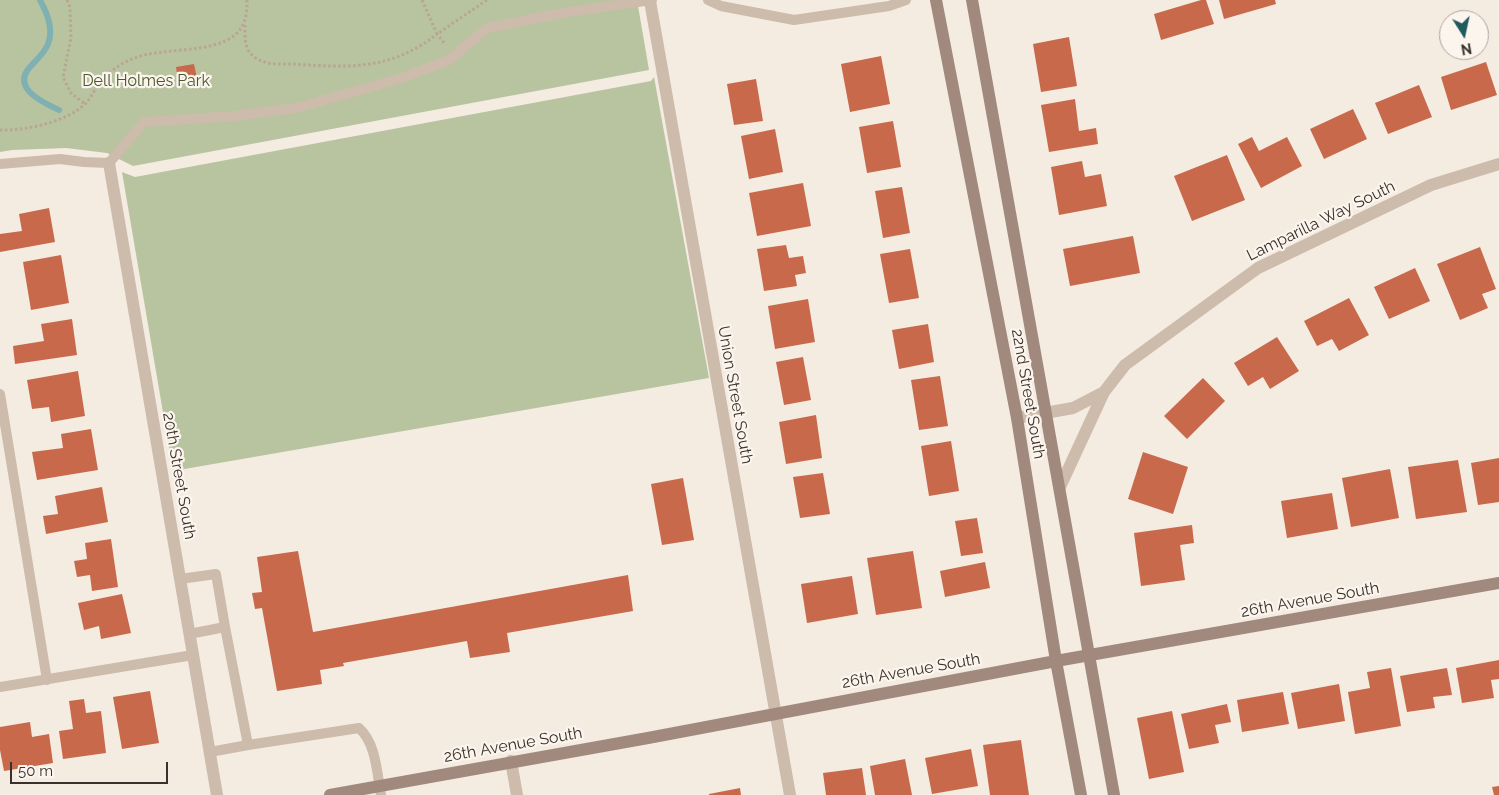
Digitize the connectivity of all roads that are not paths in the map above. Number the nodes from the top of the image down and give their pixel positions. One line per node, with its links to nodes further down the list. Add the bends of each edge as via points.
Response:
1 (651, 0): 6 (lane, via 487,28 449,60 399,79 296,108 144,122); 23 (street, Union Street South)
2 (708, 0): 3 (lane, via 722,6 794,20 889,6)
3 (906, 0)
4 (936, 0): 12 (street, 22nd Street South)
5 (972, 0): 11 (street, 22nd Street South)
6 (109, 163): 7 (lane, via 60,159); 14 (street, 20th Street South)
7 (0, 164)
8 (1499, 164): 9 (street, Lamparilla Way South, via 1431,185 1258,268 1125,365)
9 (1104, 392): 11 (street, Lamparilla Way South, via 1073,408); 13 (street, Lamparilla Way South)
10 (0, 394): 21 (lane)
11 (1046, 414): 12 (street, Lamparilla Way South); 13 (street, 22nd Street South)
12 (1017, 418): 20 (street, 22nd Street South)
13 (1060, 486): 19 (street, 22nd Street South)
14 (180, 579): 16 (lane, via 216,574); 17 (street, 20th Street South)
15 (1499, 583): 19 (street, 26th Avenue South)
16 (225, 627): 17 (lane); 24 (lane)
17 (189, 634): 18 (street, 20th Street South)
18 (193, 655): 21 (lane); 25 (street, 20th Street South)
19 (1089, 655): 20 (street, 26th Avenue South); 33 (street, 22nd Street South)
20 (1056, 661): 23 (street, 26th Avenue South); 32 (street, 22nd Street South)
21 (47, 680): 22 (lane)
22 (0, 688)
23 (774, 713): 26 (street, 26th Avenue South); 31 (street, Union Street South)
24 (248, 744): 25 (lane); 27 (lane, via 358,728 372,747)
25 (210, 752): 28 (street, 20th Street South)
26 (511, 761): 27 (street, 26th Avenue South); 30 (street)
27 (380, 791): 29 (street, 26th Avenue South)
28 (217, 795)
29 (330, 795)
30 (517, 795)
31 (790, 795)
32 (1080, 795)
33 (1114, 795)

